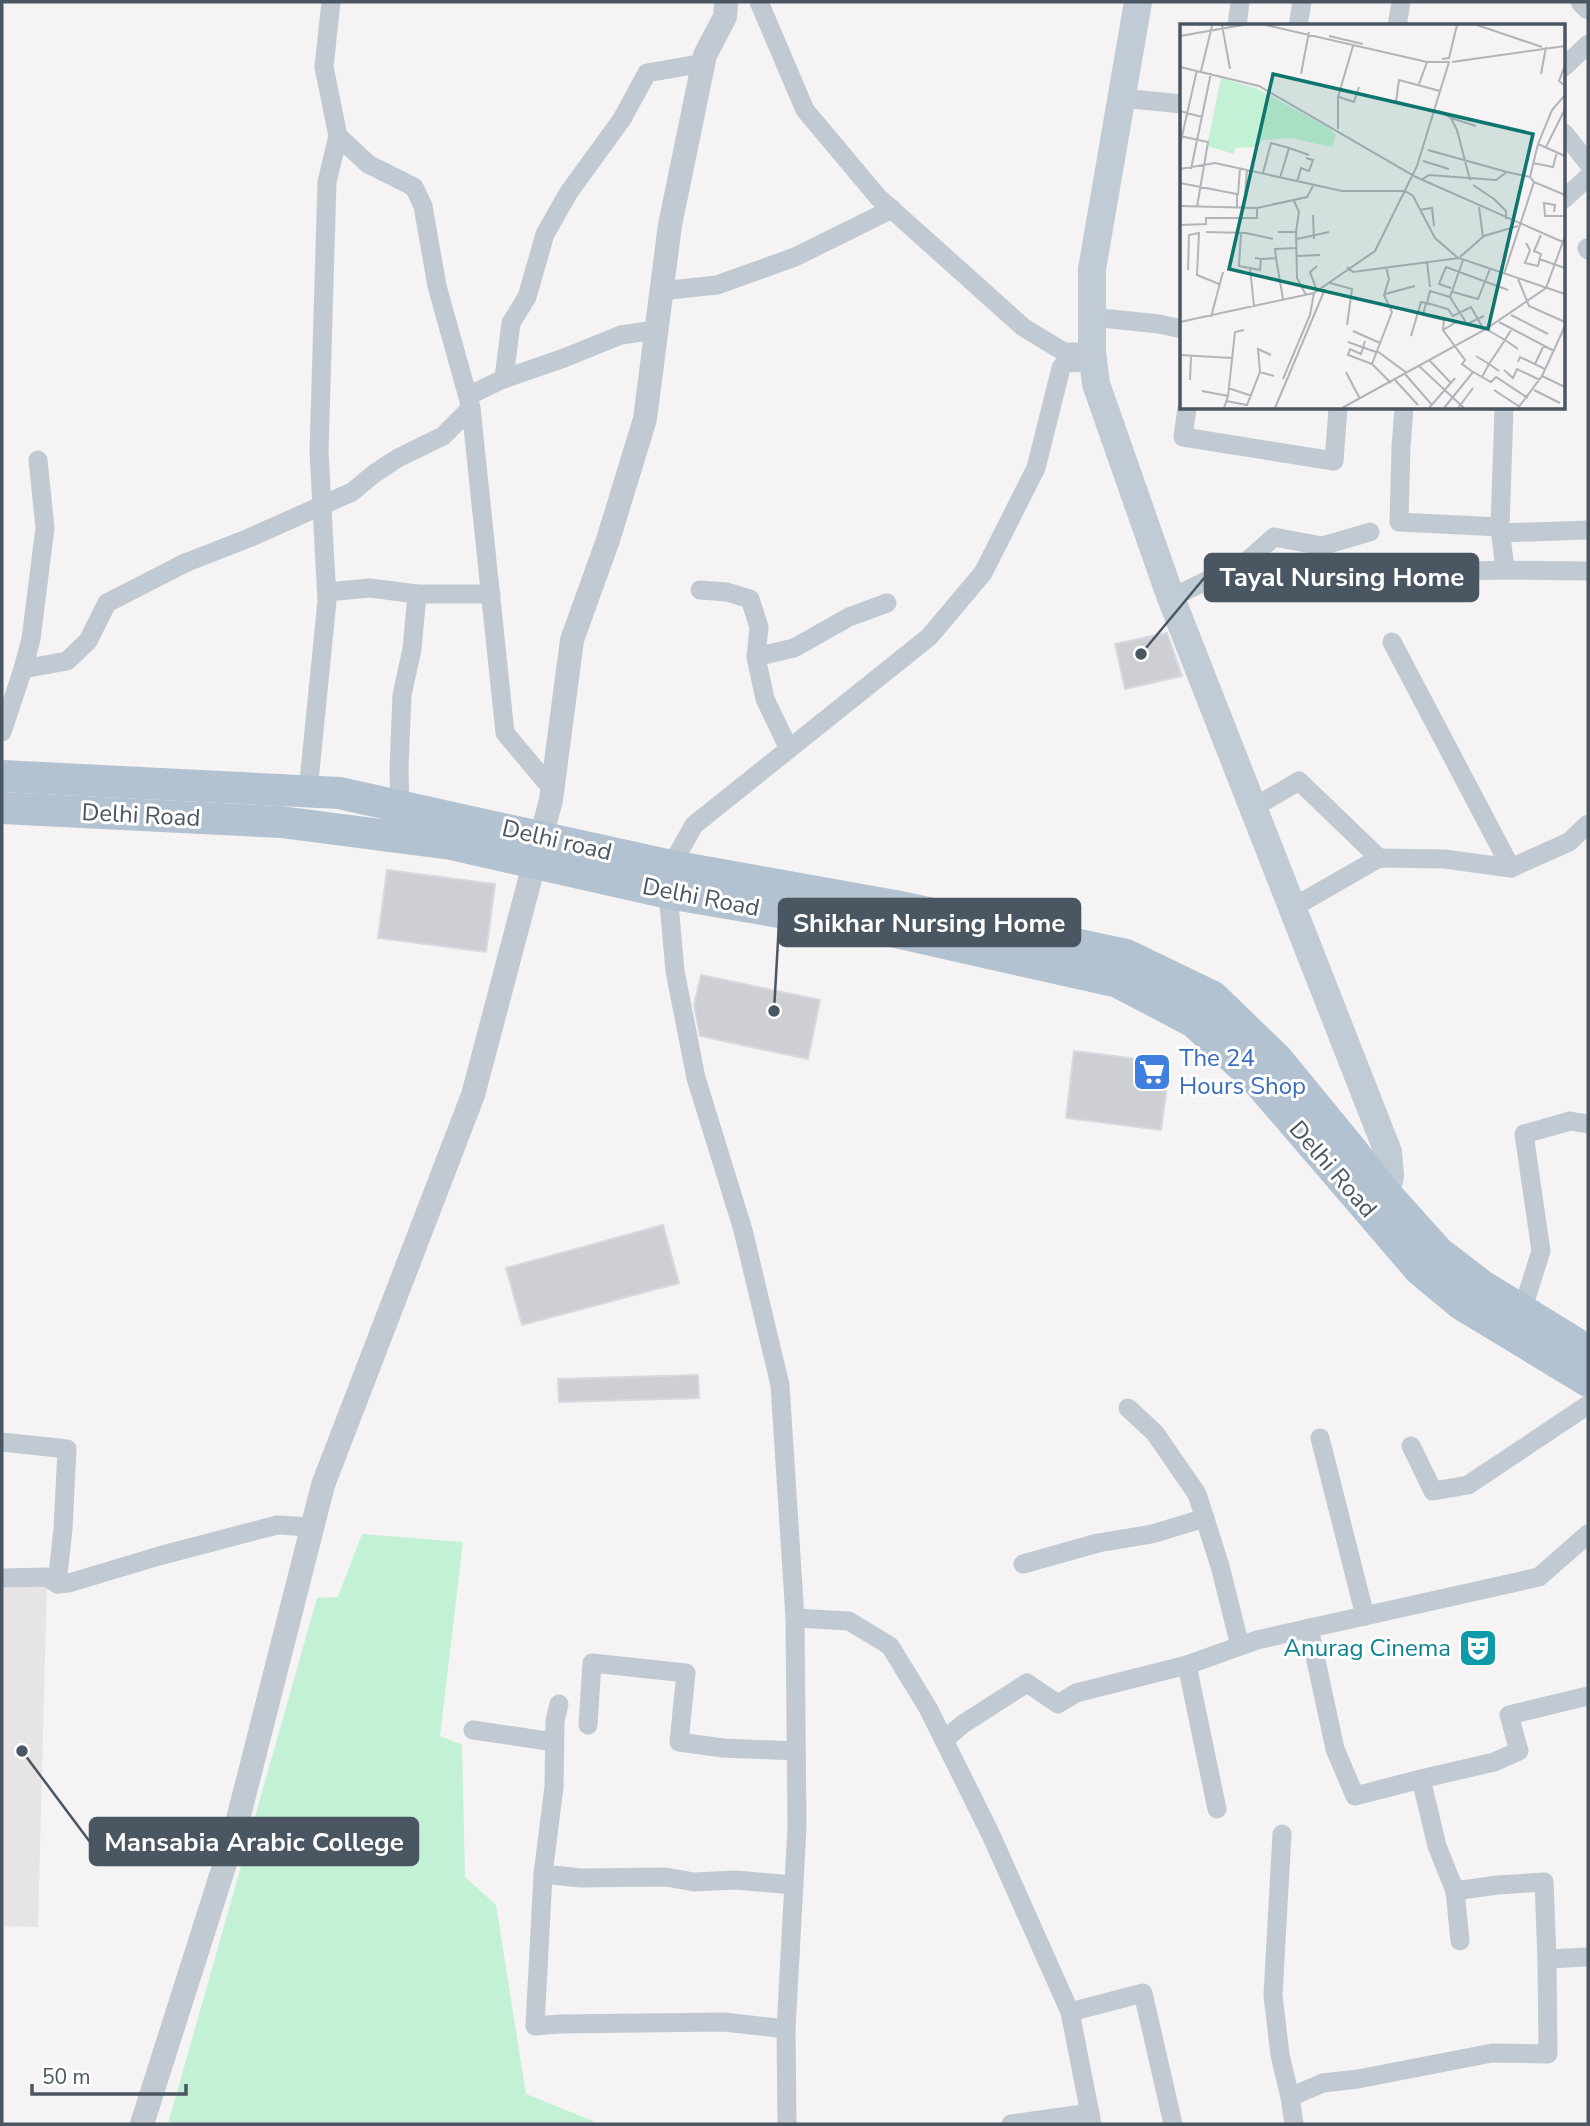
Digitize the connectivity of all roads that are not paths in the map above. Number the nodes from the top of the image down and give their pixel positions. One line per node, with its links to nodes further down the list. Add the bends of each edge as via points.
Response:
1 (331, 2): 18 (street, via 324,67)
2 (726, 2): 14 (street, via 725,16)
3 (760, 2): 23 (street, via 805,110)
4 (1138, 2): 16 (main road)
5 (1240, 2): 10 (street)
6 (1302, 2): 11 (street)
7 (1401, 2): 12 (street)
8 (1583, 2): 9 (street)
9 (1588, 7)
10 (1237, 24)
11 (1297, 24)
12 (1397, 24)
13 (1588, 44): 15 (street)
14 (704, 63): 24 (street); 29 (street, via 647,73 622,119 569,192 545,234 527,297 511,323)
15 (1566, 65)
16 (1122, 98): 17 (street); 25 (main road, via 1092,269)
17 (1180, 104)
18 (338, 136): 30 (street, via 368,164 414,187 423,206 437,286); 36 (street, via 327,182 319,452)
19 (1566, 136): 20 (street)
20 (1588, 163)
21 (1588, 177): 22 (street)
22 (1566, 197)
23 (892, 209): 24 (street, via 795,257 717,285); 28 (street, via 1023,327 1064,352)
24 (661, 291): 27 (street)
25 (1092, 317): 26 (street); 28 (main road)
26 (1180, 329)
27 (655, 330): 29 (street, via 621,335); 55 (street, via 645,419 572,640)
28 (1092, 357): 47 (main road, via 1096,384); 53 (street, via 1061,368 1035,468 983,573 929,637)
29 (504, 378): 30 (street)
30 (469, 402): 36 (street, via 443,436 398,457 352,492); 46 (street)
31 (1187, 410): 32 (street, via 1183,438 1334,461)
32 (1338, 410)
33 (1405, 410): 37 (street, via 1399,522)
34 (1504, 410): 37 (street)
35 (38, 460): 51 (street, via 45,528)
36 (322, 505): 44 (street); 51 (street, via 107,603 88,641 67,661)
37 (1500, 530): 38 (street); 40 (street)
38 (1588, 530)
39 (1370, 532): 47 (street, via 1322,546 1274,537 1247,561)
40 (1505, 570): 41 (street); 42 (street)
41 (1588, 571)
42 (1392, 573)
43 (700, 590): 50 (street, via 750,599 759,627)
44 (327, 592): 45 (street, via 370,588); 56 (street)
45 (417, 594): 46 (street); 57 (street, via 402,695)
46 (491, 594): 55 (street, via 505,733)
47 (1171, 598): 59 (main road)
48 (887, 603): 50 (street, via 849,617 794,648)
49 (1392, 642): 63 (street)
50 (756, 657): 53 (street, via 765,699)
51 (23, 668): 52 (street)
52 (2, 732)
53 (789, 749): 64 (street, via 695,825)
54 (2, 776): 56 (main road, Delhi road)
55 (552, 789): 61 (street)
56 (308, 791): 57 (main road, Delhi road)
57 (400, 806): 61 (main road, Delhi road)
58 (2, 808): 61 (main road, Delhi Road, via 281,822)
59 (1253, 808): 62 (street, via 1299,780); 65 (main road)
60 (1588, 824): 63 (street, via 1569,842)
61 (538, 850): 64 (main road, Delhi Road); 77 (street, via 473,1095 323,1485)
62 (1379, 858): 63 (street, via 1444,859); 65 (street)
63 (1511, 868)
64 (669, 879): 68 (main road, Delhi Road, via 1118,982 1194,1022); 83 (street, via 675,971 696,1078 743,1230 780,1385)
65 (1292, 908): 66 (main road)
66 (1374, 1115): 68 (main road); 69 (main road, via 1388,1152 1390,1176)
67 (1588, 1124): 70 (street, via 1570,1121 1524,1134 1541,1251)
68 (1344, 1161): 69 (main road, Delhi Road)
69 (1377, 1201): 70 (main road, Delhi Road, via 1481,1286); 71 (main road, Delhi Road, via 1420,1270 1461,1304)
70 (1522, 1311): 71 (main road, Delhi Road)
71 (1587, 1378): 75 (street, via 1468,1485 1433,1491)
72 (1128, 1408): 76 (street, via 1155,1433 1197,1494)
73 (1320, 1438): 82 (street)
74 (2, 1442): 81 (street, via 67,1450)
75 (1411, 1446)
76 (1205, 1518): 79 (street); 85 (street)
77 (312, 1527): 81 (street, via 277,1525); 107 (street, via 234,1835)
78 (1588, 1534): 82 (street, via 1539,1577)
79 (1023, 1564)
80 (2, 1578): 81 (street, via 47,1577)
81 (57, 1584)
82 (1365, 1616): 84 (street)
83 (795, 1618): 91 (street, via 849,1621 890,1646); 93 (street)
84 (1309, 1628): 85 (street); 94 (street, via 1335,1749 1355,1796)
85 (1240, 1646): 86 (street)
86 (1187, 1664): 91 (street, via 1076,1693 1058,1704 1027,1683); 95 (street)
87 (1588, 1696): 94 (street, via 1509,1715 1519,1751 1494,1762)
88 (559, 1704): 92 (street)
89 (589, 1725): 93 (street, via 592,1663 686,1673 679,1742)
90 (474, 1730): 92 (street)
91 (944, 1740): 103 (street)
92 (554, 1742): 97 (street, via 554,1787)
93 (796, 1751): 98 (street)
94 (1421, 1779): 99 (street, via 1437,1846)
95 (1217, 1809)
96 (1282, 1833): 105 (street, via 1273,1995)
97 (543, 1874): 98 (street); 104 (street, via 535,2026 724,2022)
98 (794, 1885): 104 (street)
99 (1455, 1891): 100 (street); 102 (street, via 1544,1882)
100 (1460, 1941)
101 (1588, 1957): 102 (street)
102 (1547, 1959): 105 (street, via 1548,2054 1492,2053 1323,2082)
103 (1070, 2012): 106 (street); 110 (street, via 1143,1993)
104 (786, 2029): 108 (street)
105 (1290, 2097): 111 (street)
106 (1091, 2119): 109 (street)
107 (142, 2124)
108 (787, 2124)
109 (1011, 2124)
110 (1173, 2124)
111 (1294, 2124)

